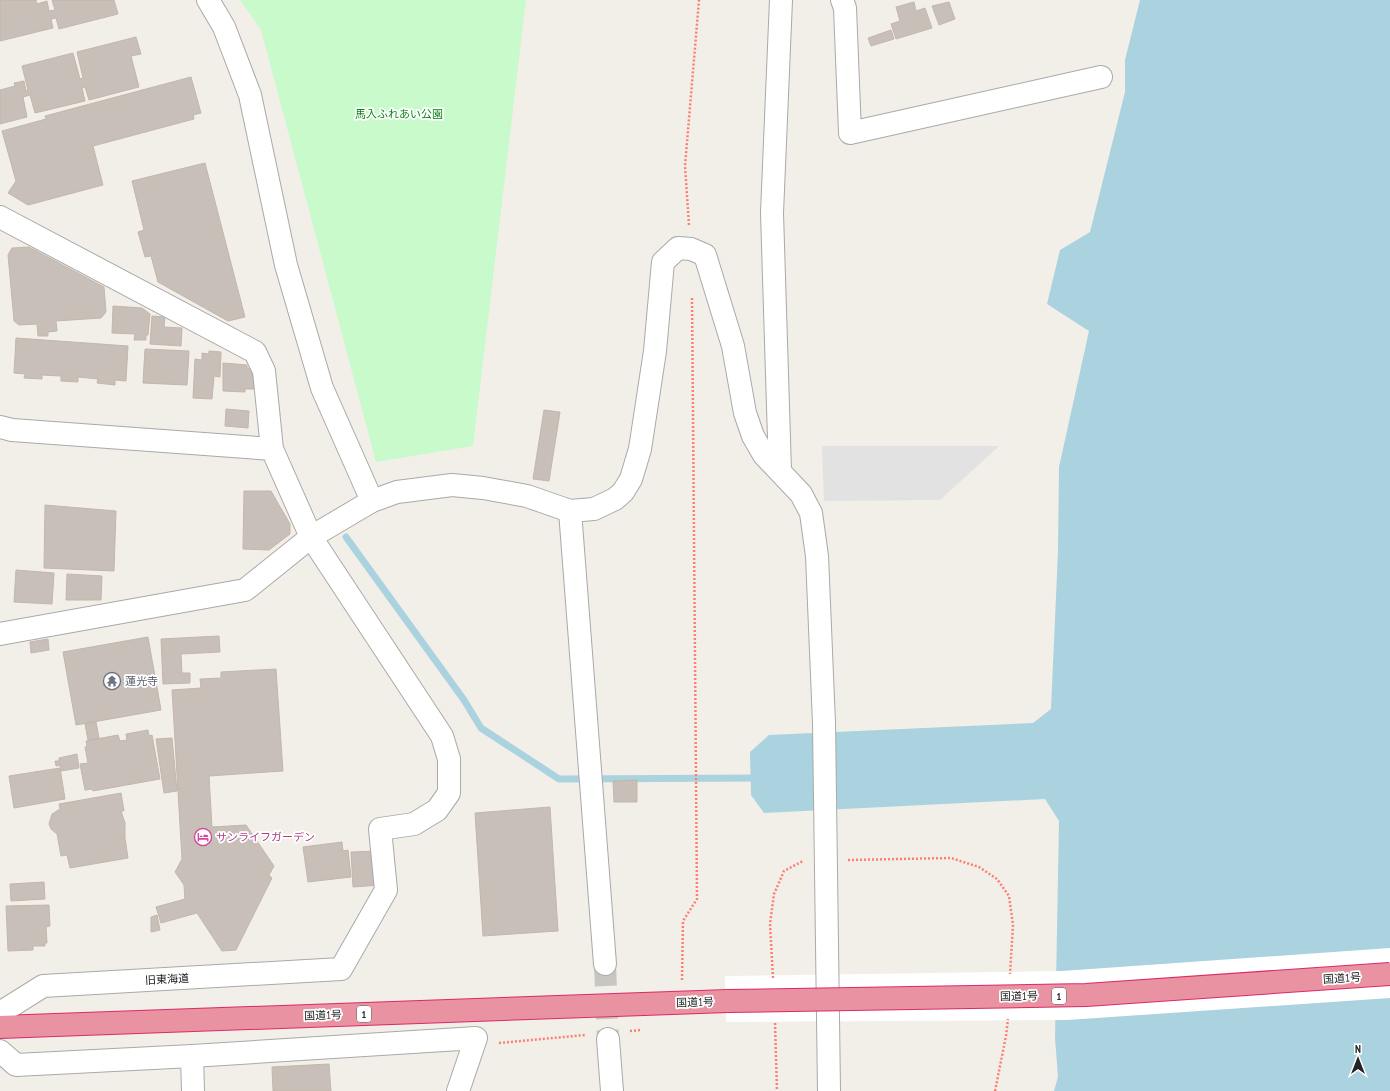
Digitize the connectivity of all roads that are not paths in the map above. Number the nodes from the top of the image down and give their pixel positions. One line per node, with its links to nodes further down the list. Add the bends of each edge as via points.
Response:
1 (208, 0): 9 (street, via 224,27 250,95 286,266 322,388)
2 (781, 0): 8 (street, via 772,213)
3 (842, 0): 4 (street, via 845,8 850,133)
4 (1101, 77)
5 (0, 217): 7 (street, via 255,352 264,371)
6 (0, 427): 7 (street, via 12,430)
7 (272, 449): 11 (street)
8 (780, 471): 10 (street, via 764,455 753,436 745,413 733,346 705,255 691,249 678,248 663,262 647,411 631,479 615,499 594,509); 23 (street, via 801,494 811,513 817,556 824,723)
9 (372, 501): 10 (street, via 397,492 452,485 527,496); 11 (street)
10 (570, 511): 13 (street)
11 (311, 537): 12 (street, via 245,590); 15 (street, 旧東海道, via 442,736 449,759 449,793 437,810 414,824 380,829 386,890 341,969 43,986)
12 (0, 634)
13 (605, 964)
14 (1390, 974): 16 (highway, 国道1号 / 1, bridge, via 1086,995 728,1001)
15 (0, 1014)
16 (0, 1027)
17 (608, 1040): 22 (street)
18 (0, 1051): 19 (street, via 16,1065)
19 (192, 1056): 20 (street); 21 (street, via 476,1038)
20 (193, 1091)
21 (458, 1091)
22 (612, 1091)
23 (829, 1091)

